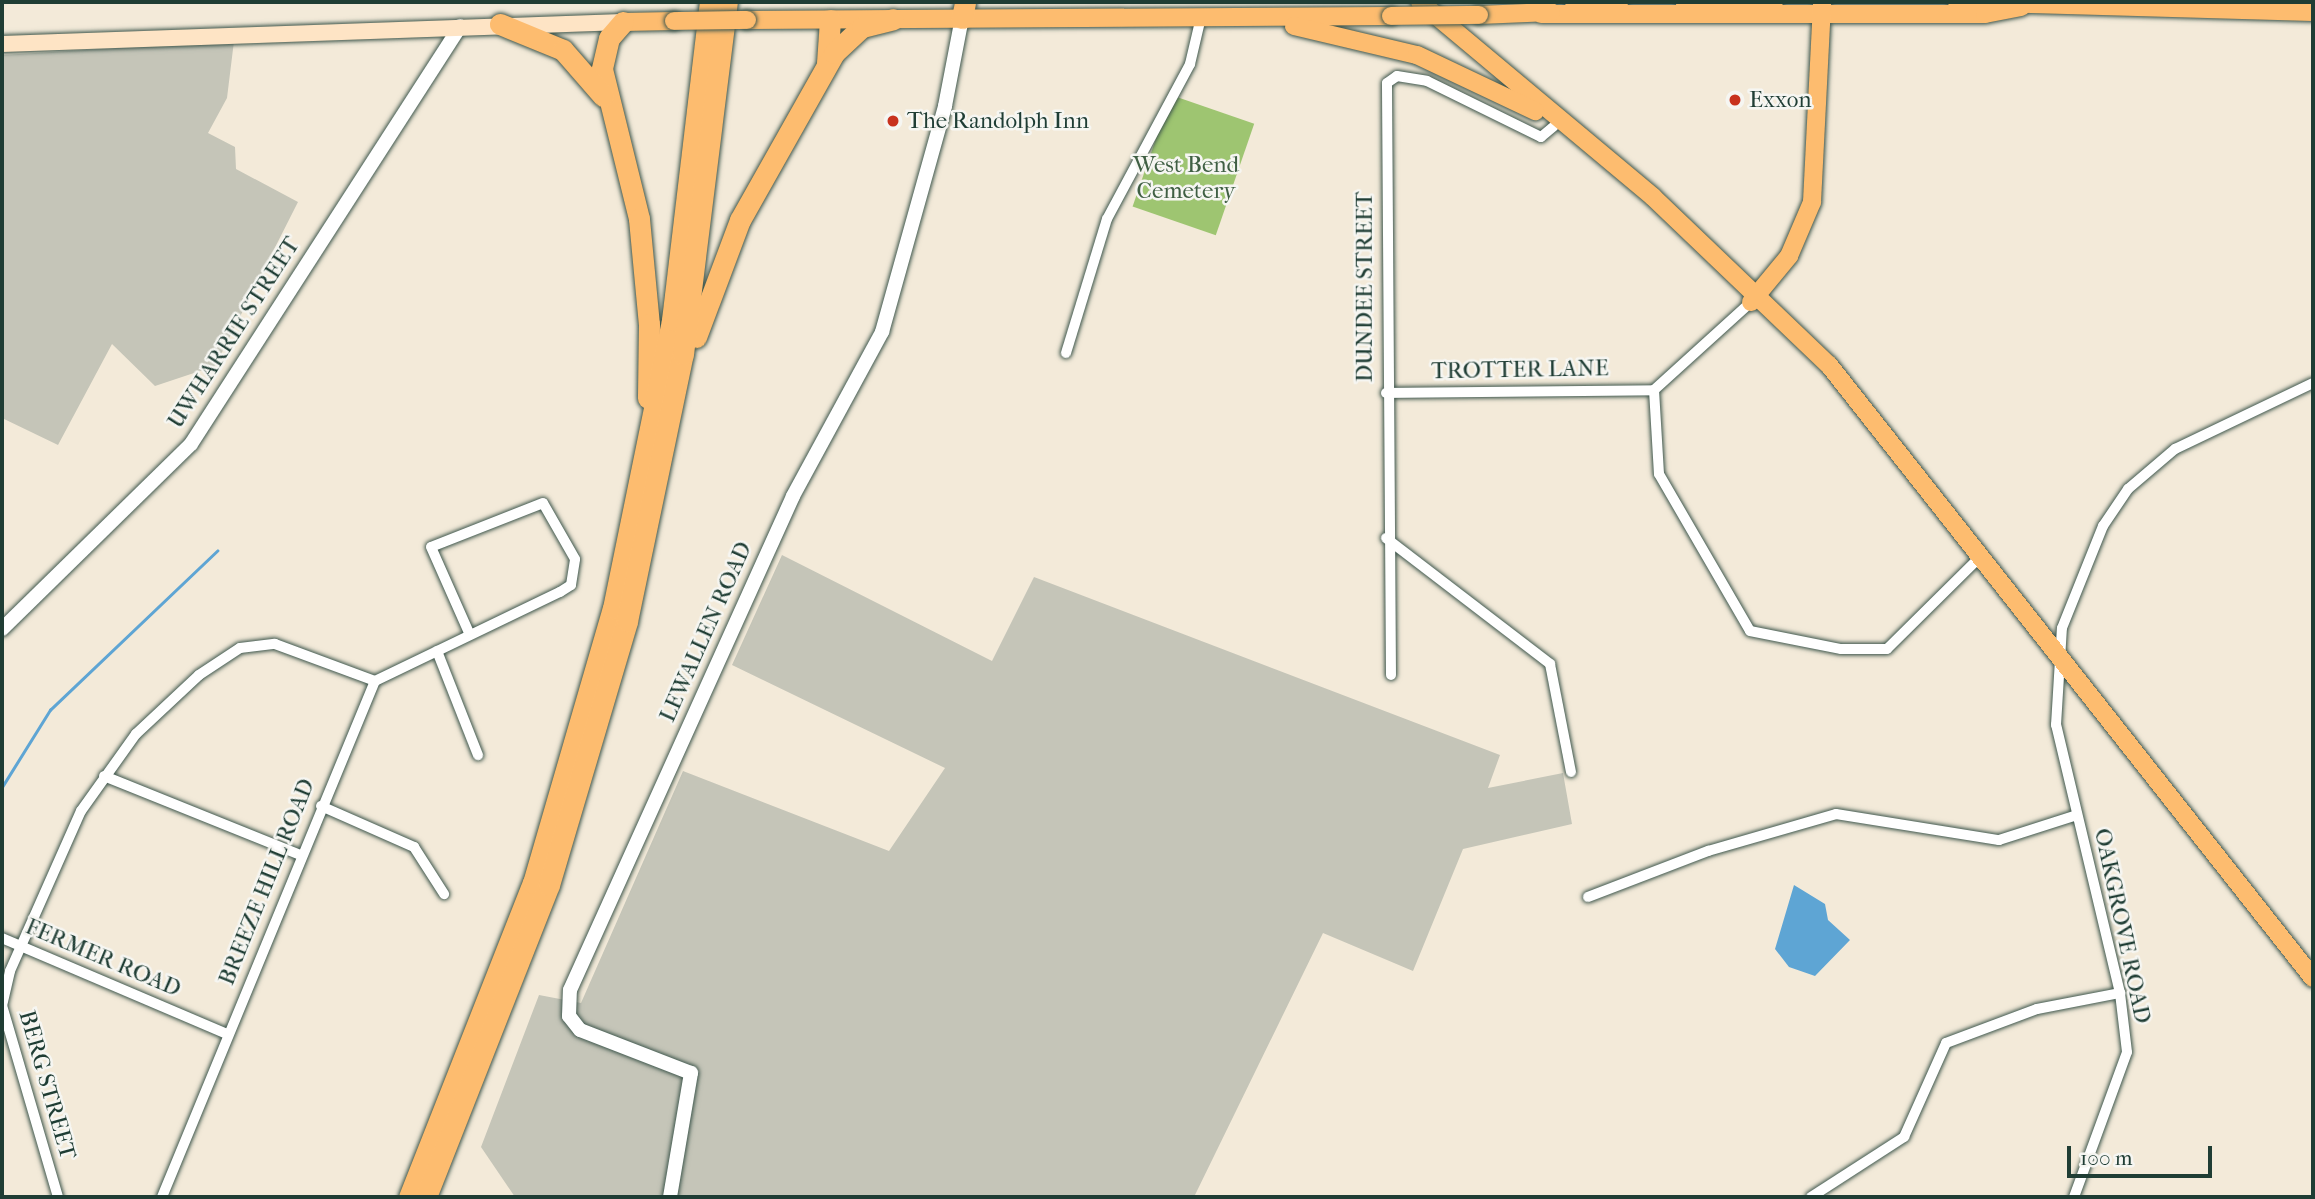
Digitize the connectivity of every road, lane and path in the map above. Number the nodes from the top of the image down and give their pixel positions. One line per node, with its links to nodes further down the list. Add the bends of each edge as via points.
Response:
1 (699, 2): 26 (highway, via 695,60)
2 (710, 2): 26 (highway)
3 (727, 2): 35 (highway)
4 (1411, 2): 28 (main road)
5 (1420, 2): 30 (main road)
6 (1574, 2): 10 (main road)
7 (1774, 2): 10 (main road)
8 (1957, 2): 11 (main road)
9 (2280, 4): 11 (main road); 15 (main road)
10 (1602, 5): 16 (main road)
11 (2021, 8): 13 (main road, via 1985,15)
12 (1077, 9): 14 (main road); 17 (main road)
13 (1821, 9): 16 (main road, via 1617,18); 30 (main road, via 1812,202 1788,256)
14 (963, 10): 19 (main road); 62 (street, LEWALLEN ROAD, via 945,106 882,332 793,496 570,990 569,1016 580,1030 691,1073)
15 (2313, 12)
16 (1541, 14): 18 (main road, bridge)
17 (1201, 17): 18 (main road); 31 (street, via 1190,64 1107,219 1069,327)
18 (1246, 17): 28 (main road, via 1381,43)
19 (892, 19): 20 (main road); 25 (highway, via 845,38)
20 (830, 20): 21 (main road, bridge); 25 (highway)
21 (623, 22): 22 (main road); 27 (highway, via 604,52)
22 (500, 23): 23 (main road); 27 (highway, via 563,50)
23 (460, 26): 24 (main road); 39 (street, UWHARRIE STREET, via 191,444)
24 (2, 44)
25 (826, 72): 35 (highway, via 714,276)
26 (701, 78): 36 (highway, via 672,320)
27 (608, 104): 36 (highway, via 627,163 646,268)
28 (1535, 111): 29 (main road)
29 (1553, 127): 30 (main road); 34 (street, DUNDEE STREET, via 1541,137 1427,81 1397,76 1387,83)
30 (1755, 298): 33 (street); 38 (main road, via 1865,415)
31 (1066, 353)
32 (2313, 383): 42 (street, OAKGROVE ROAD, via 2175,449 2128,489 2103,526)
33 (1654, 390): 34 (street, TROTTER LANE); 38 (street, via 1659,474 1750,631 1841,649 1886,649)
34 (1386, 393): 37 (street, DUNDEE STREET)
35 (666, 447): 61 (highway, via 627,621 549,885)
36 (643, 477): 60 (highway, via 591,694 537,871)
37 (1386, 538): 43 (street, DUNDEE STREET); 46 (street, via 1550,664)
38 (1979, 558): 42 (main road)
39 (2, 629)
40 (470, 635): 40 (street, via 571,585 575,559 543,503 431,547); 41 (street)
41 (437, 651): 44 (street); 45 (street)
42 (2057, 656): 49 (street, OAKGROVE ROAD, via 2056,725); 55 (main road)
43 (1391, 675)
44 (375, 681): 47 (street, BERG STREET, via 301,652 252,644 189,684); 48 (street, BREEZE HILL ROAD)
45 (478, 755)
46 (1571, 772)
47 (104, 776): 50 (street); 54 (street, BERG STREET)
48 (321, 806): 50 (street, BREEZE HILL ROAD); 51 (street, via 414,847)
49 (2077, 815): 52 (street, via 1999,840 1836,814 1709,851); 56 (street, OAKGROVE ROAD)
50 (301, 855): 57 (street, BREEZE HILL ROAD)
51 (444, 894)
52 (1588, 897)
53 (2, 938): 54 (street, FERMER ROAD)
54 (21, 946): 57 (street, FERMER ROAD); 58 (street, BERG STREET, via 4,991 3,1021)
55 (2313, 978)
56 (2120, 993): 63 (street, via 2037,1009 1946,1043 1905,1137); 64 (street, OAKGROVE ROAD, via 2127,1052)
57 (227, 1034): 59 (street, BREEZE HILL ROAD)
58 (58, 1197)
59 (162, 1197)
60 (409, 1197)
61 (426, 1197)
62 (670, 1197)
63 (1811, 1197)
64 (2074, 1197)

